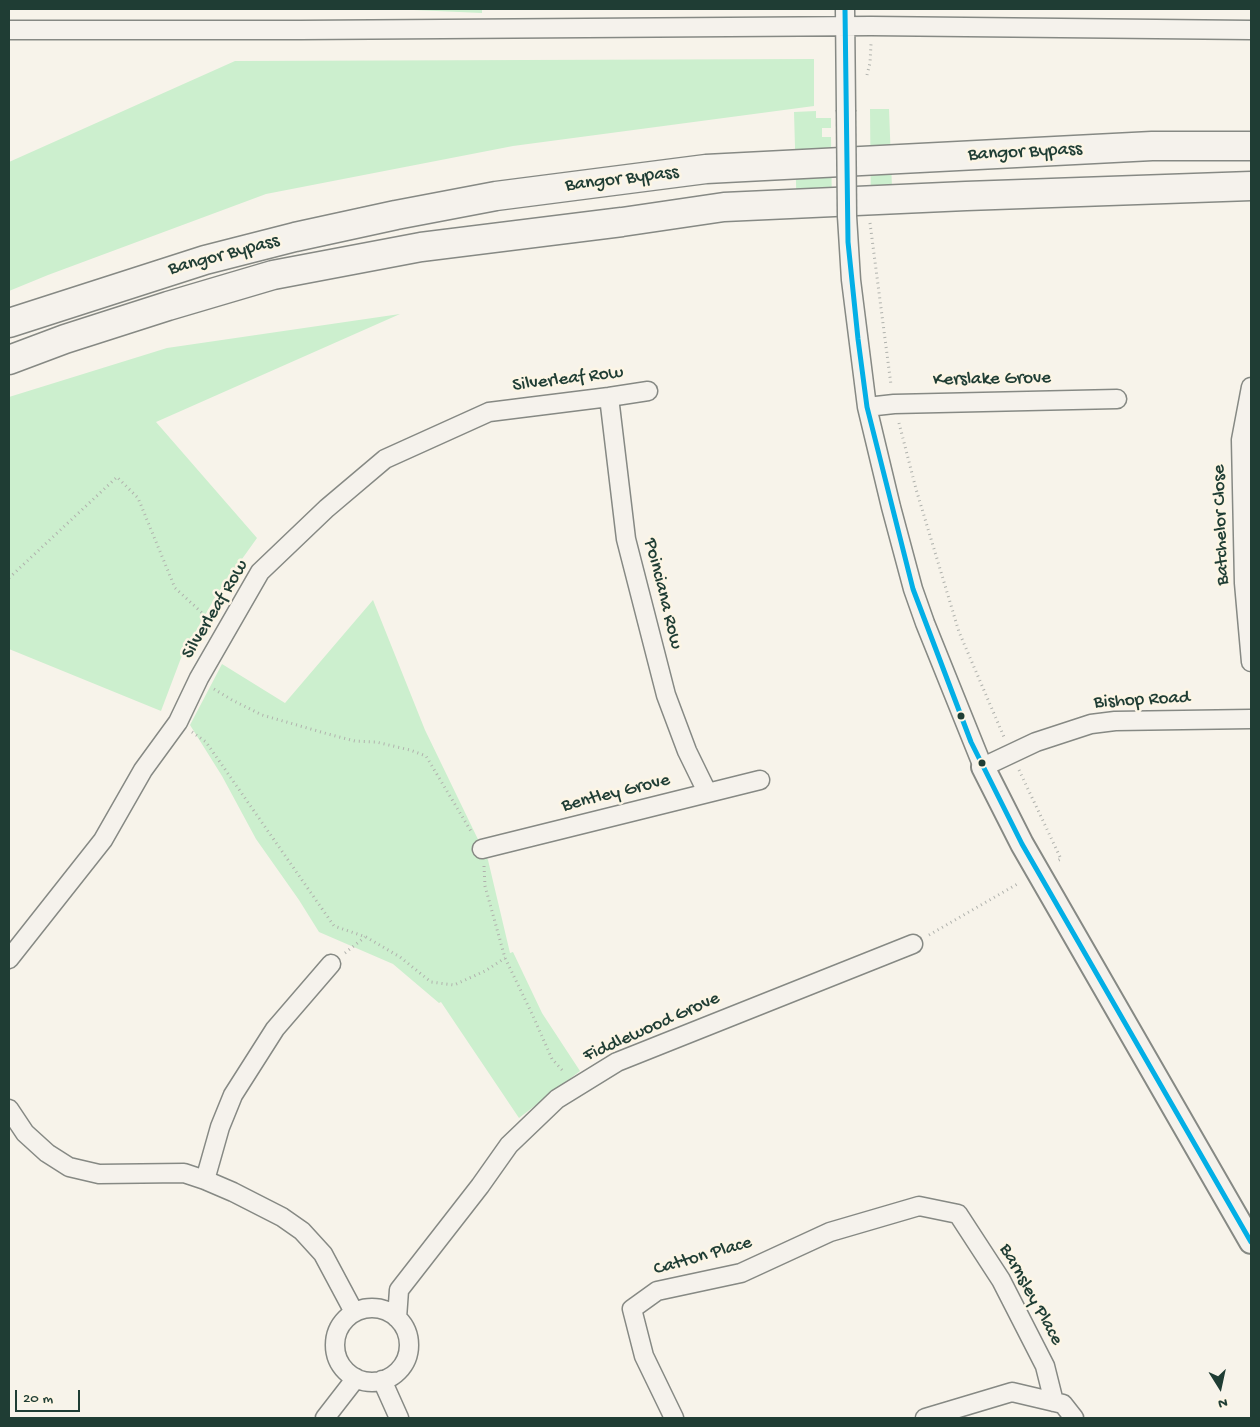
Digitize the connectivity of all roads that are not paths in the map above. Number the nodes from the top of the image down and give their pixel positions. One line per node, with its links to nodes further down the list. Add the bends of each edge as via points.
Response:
1 (845, 17): 2 (street, via 309,30); 3 (street, via 872,26); 12 (street, bridge, via 847,216 851,280)
2 (9, 30)
3 (1251, 30)
4 (1251, 146): 6 (main road, Bangor Bypass, via 1152,146 706,169 496,196 323,231 214,258)
5 (1251, 186): 7 (main road, Bangor Bypass, via 724,207 421,247 273,276 159,309)
6 (9, 323)
7 (9, 360)
8 (1251, 387): 13 (street, Batchelor Close, via 1241,440 1244,583)
9 (648, 390): 10 (street, Silverleaf Row)
10 (609, 397): 17 (street, Poinciana Row, via 628,548 666,695); 20 (street, Silverleaf Row, via 489,412 385,459 327,508 260,572 199,678 178,722 143,770 103,840)
11 (1117, 399): 12 (street, Kerslake Grove)
12 (867, 407): 15 (street, via 913,589)
13 (1251, 662)
14 (1251, 719): 15 (street, Bishop Road, via 1090,724 1011,752)
15 (983, 767): 25 (street, via 1022,844)
16 (760, 780): 17 (street, Bentley Grove)
17 (707, 792): 18 (street, Bentley Grove)
18 (482, 849)
19 (913, 944): 27 (street, Fiddlewood Grove, via 625,1058 557,1099 509,1145 399,1290)
20 (9, 959)
21 (331, 964): 23 (street, via 275,1028 233,1094)
22 (9, 1109): 23 (street, via 25,1133 47,1153 70,1167 99,1174 184,1173)
23 (205, 1180): 26 (street, via 282,1217 302,1231 322,1254)
24 (958, 1214): 30 (street, Barnsley Place, via 1005,1288 1045,1366); 33 (street, Catton Place, via 919,1206 830,1232 741,1273 657,1291 632,1309 644,1356)
25 (1251, 1242)
26 (354, 1312): 27 (street, via 376,1308); 28 (street, via 338,1329 335,1340 339,1362)
27 (397, 1318): 29 (street, via 404,1326 409,1348 401,1368)
28 (356, 1378): 29 (street, via 373,1382); 31 (street)
29 (382, 1380): 32 (street)
30 (1054, 1402): 34 (street, via 1012,1392); 35 (street, via 1062,1404)
31 (325, 1418)
32 (399, 1418)
33 (674, 1418)
34 (925, 1418)
35 (1074, 1418)

